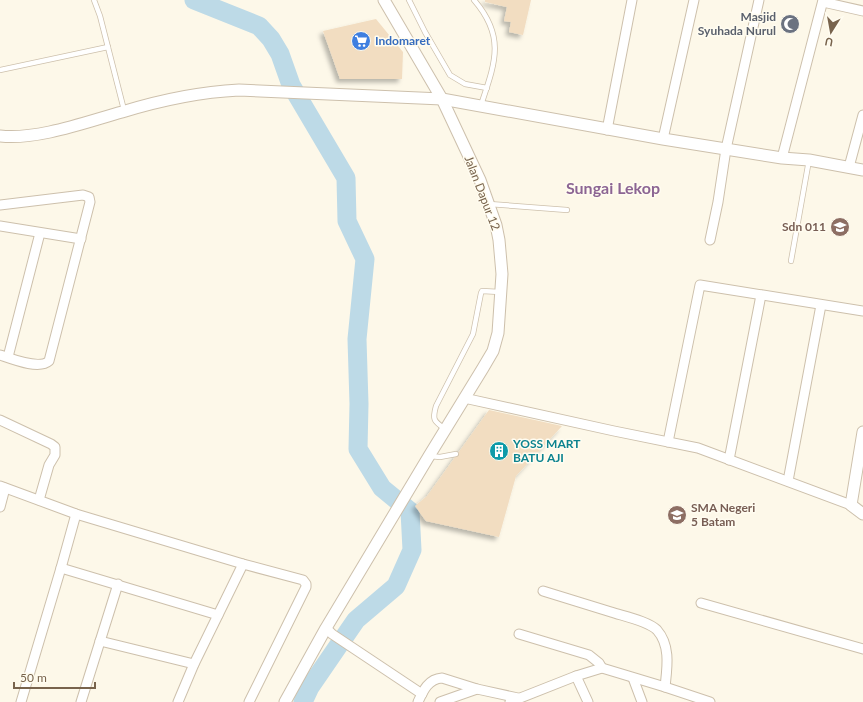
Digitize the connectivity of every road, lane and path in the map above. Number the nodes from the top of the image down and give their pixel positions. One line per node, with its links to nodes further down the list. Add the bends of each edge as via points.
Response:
1 (94, 0): 10 (lane)
2 (384, 0): 13 (street, Jalan Dapur 12)
3 (410, 0): 12 (lane, via 450,75 465,84)
4 (474, 0): 12 (lane, via 488,20 495,46)
5 (632, 0): 17 (street)
6 (694, 0): 19 (street)
7 (759, 0): 20 (street)
8 (823, 1): 9 (street); 21 (street)
9 (863, 11)
10 (108, 47): 11 (lane); 15 (lane)
11 (0, 70)
12 (487, 88): 14 (lane)
13 (442, 99): 14 (street); 15 (street, via 239,90 180,97); 25 (street, Jalan Dapur 12)
14 (481, 106): 17 (street)
15 (124, 111): 18 (street, via 41,134)
16 (863, 115): 23 (street)
17 (607, 130): 19 (street)
18 (0, 136)
19 (662, 139): 20 (street)
20 (726, 149): 21 (street); 31 (street)
21 (782, 158): 22 (street)
22 (808, 160): 23 (street); 32 (lane)
23 (849, 167): 24 (street)
24 (863, 170)
25 (489, 204): 27 (lane); 33 (street, Jalan Dapur 12, via 499,240)
26 (0, 205): 30 (street, via 86,196 90,199 90,205)
27 (567, 210)
28 (0, 226): 29 (street)
29 (40, 233): 30 (street); 37 (street)
30 (80, 239): 37 (street, via 49,361 38,365)
31 (710, 240)
32 (790, 261)
33 (502, 292): 38 (street, Jalan Dapur 12, via 498,333 493,351); 40 (lane, via 482,291 473,334 433,415 435,421)
34 (761, 295): 35 (street); 42 (street, via 700,285); 45 (street)
35 (821, 305): 36 (street); 46 (street)
36 (863, 311)
37 (4, 356)
38 (464, 398): 40 (street, Jalan Dapur 12); 42 (street)
39 (0, 420): 48 (street, via 55,447)
40 (445, 429): 44 (street, Jalan Dapur 12)
41 (863, 432): 49 (street)
42 (668, 442): 45 (street, via 698,448)
43 (456, 454): 44 (lane)
44 (429, 456): 59 (street, Jalan Dapur 12, via 385,528)
45 (729, 460): 46 (street)
46 (788, 481): 49 (street)
47 (3, 487): 48 (street); 50 (street)
48 (39, 500): 51 (street)
49 (851, 505): 52 (street)
50 (0, 507)
51 (76, 514): 53 (street); 54 (street)
52 (863, 514)
53 (243, 564): 58 (street); 76 (street, via 301,578 306,584)
54 (61, 568): 55 (street); 73 (street)
55 (118, 584): 58 (street); 61 (street)
56 (543, 591): 67 (street, via 640,621 656,629 665,647 667,658)
57 (701, 603): 62 (street)
58 (218, 615): 63 (street)
59 (329, 631): 69 (street); 77 (street, Jalan Dapur 12)
60 (519, 634): 64 (street, via 589,655)
61 (100, 641): 63 (street); 74 (street)
62 (863, 649)
63 (194, 664): 75 (street)
64 (602, 668): 65 (street); 66 (street)
65 (576, 676): 70 (street); 79 (street)
66 (633, 678): 67 (street); 80 (street)
67 (665, 687): 72 (street)
68 (477, 689): 69 (street, via 442,678 432,680); 71 (street); 78 (street)
69 (420, 698)
70 (534, 698): 71 (street)
71 (514, 700)
72 (697, 700): 81 (street)
73 (21, 702)
74 (81, 702)
75 (178, 702)
76 (249, 702)
77 (286, 702)
78 (440, 702)
79 (588, 702)
80 (642, 702)
81 (710, 702)

